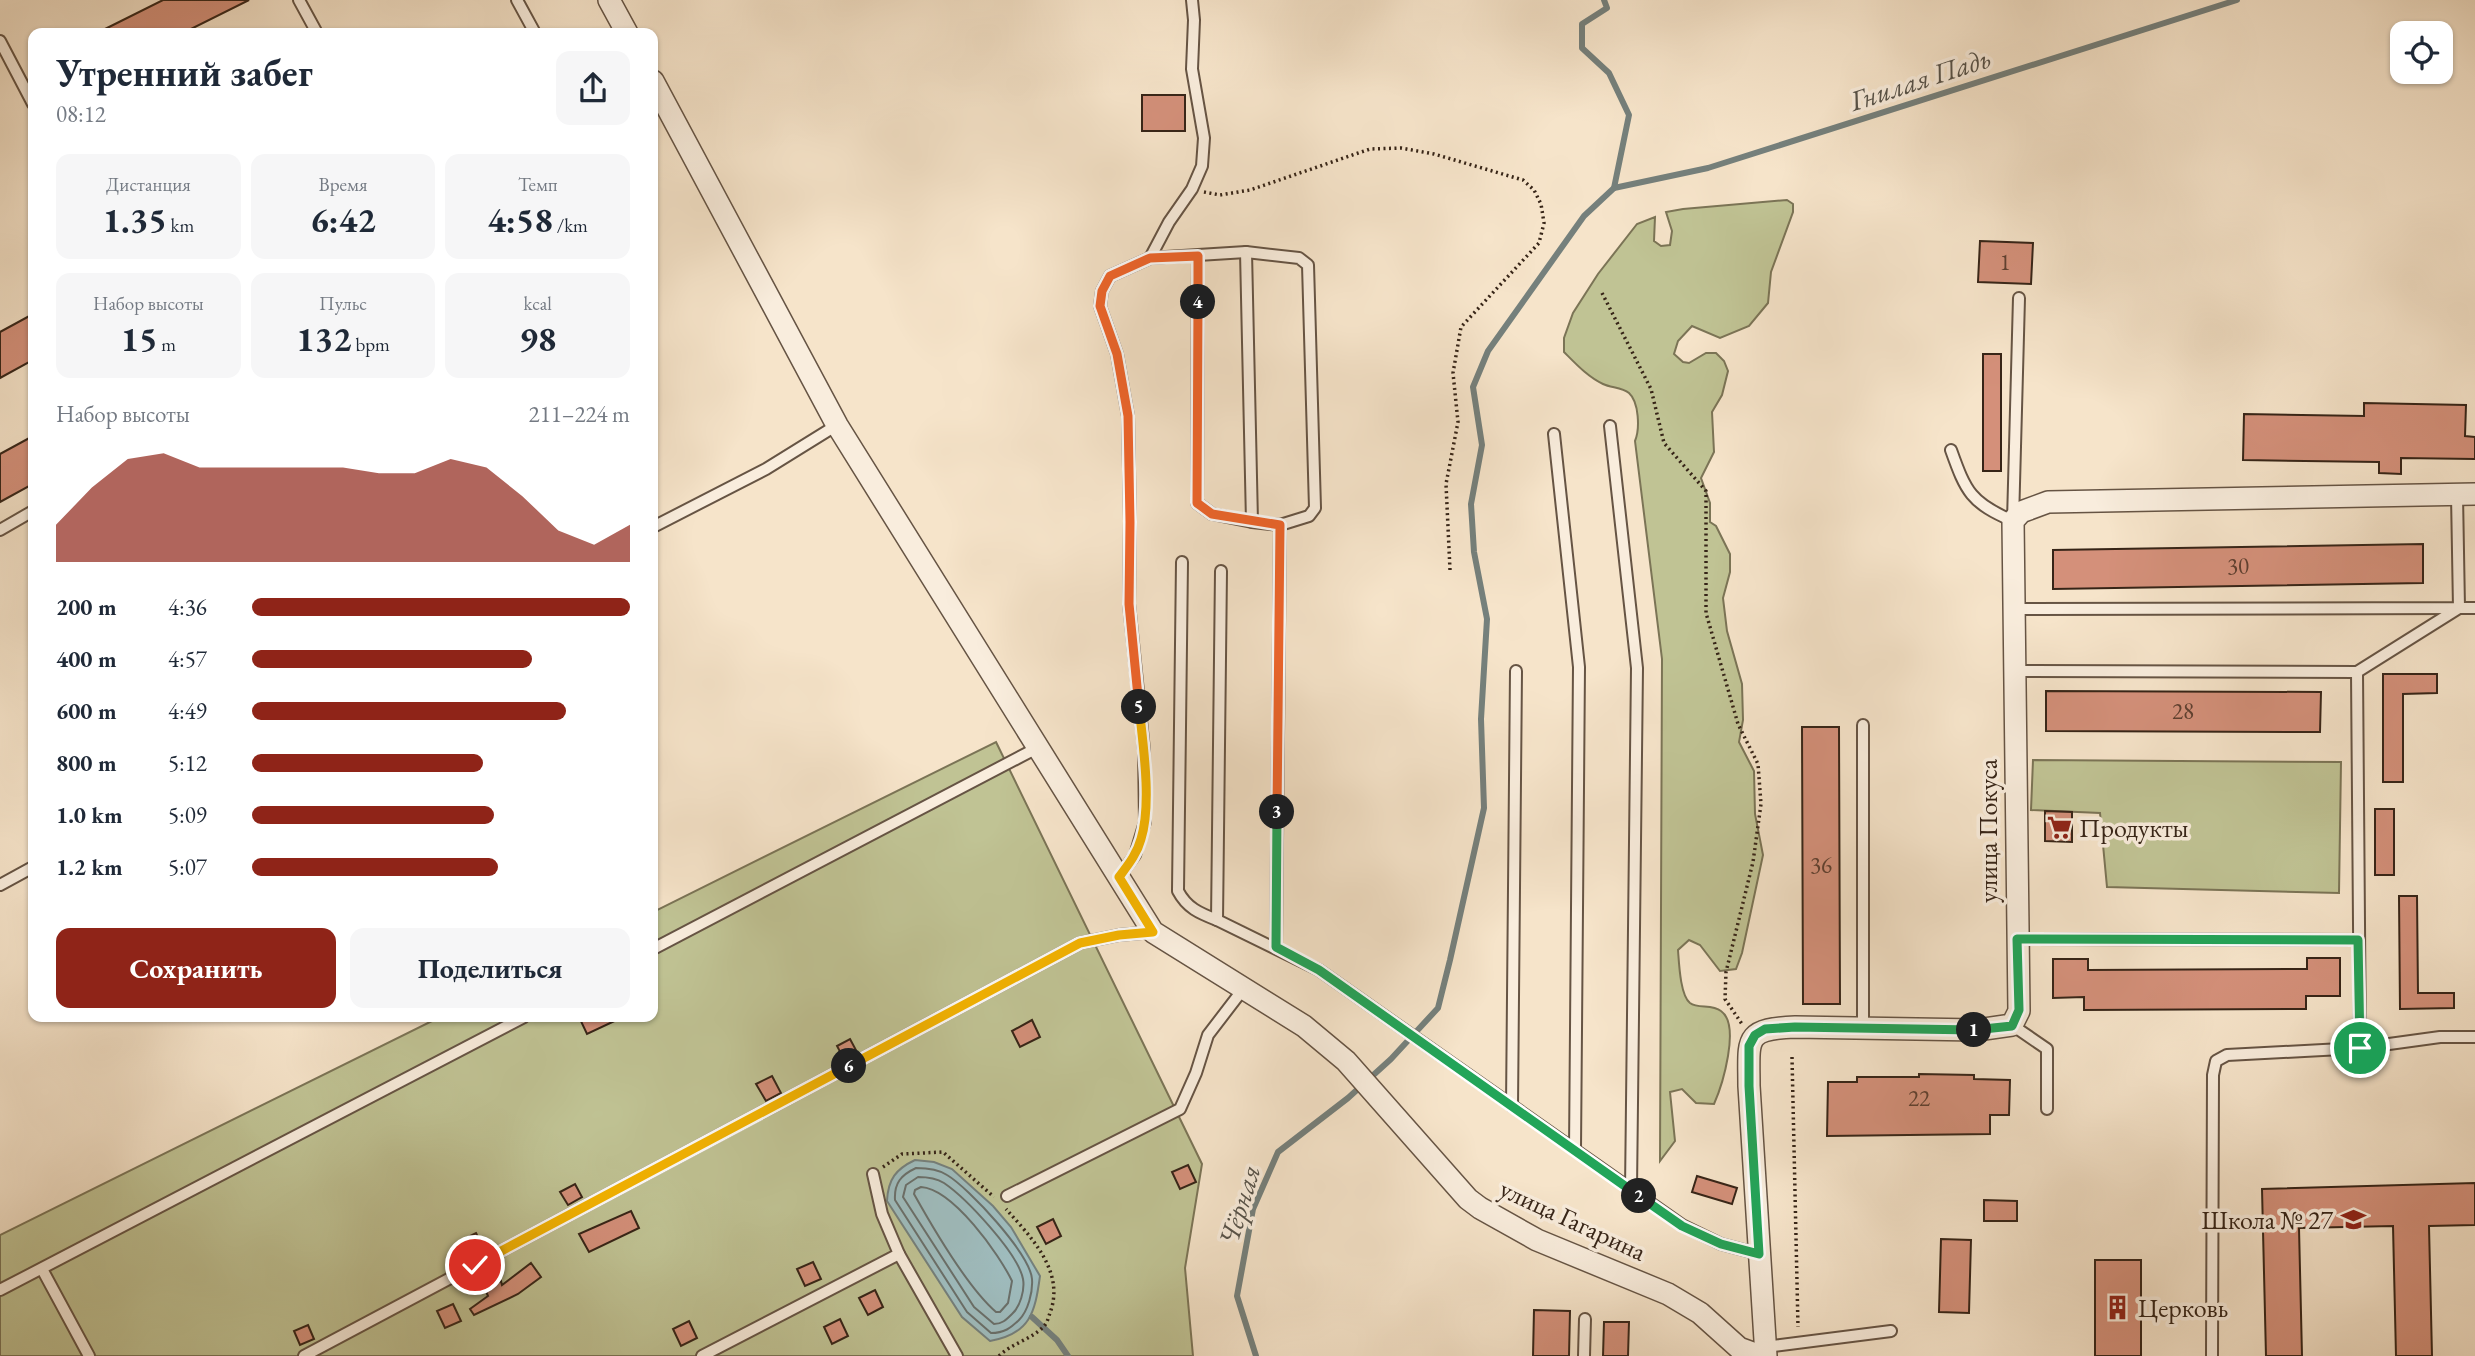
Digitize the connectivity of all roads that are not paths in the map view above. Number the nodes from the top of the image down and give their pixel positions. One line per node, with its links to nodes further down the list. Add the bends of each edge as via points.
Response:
1 (299, 0): 5 (lane)
2 (517, 0): 6 (lane)
3 (609, 0): 7 (street)
4 (1192, 0): 13 (lane, via 1192,69 1205,138 1202,166)
5 (314, 28)
6 (532, 28)
7 (624, 28)
8 (0, 41): 10 (lane)
9 (658, 90): 15 (street)
10 (28, 94)
11 (1246, 252): 12 (lane); 22 (lane); 24 (lane, via 1299,258 1308,265 1315,508 1309,516)
12 (1198, 256): 13 (lane); 22 (lane, via 1197,503 1212,514)
13 (1150, 258): 37 (lane, via 1110,276 1100,306 1117,354 1128,416 1129,604 1144,750 1145,822 1135,855)
14 (2019, 298): 21 (lane)
15 (838, 425): 23 (lane, via 766,469); 35 (street)
16 (1611, 426): 55 (lane, via 1637,668)
17 (1554, 434): 53 (lane, via 1579,667)
18 (1951, 450): 21 (lane, via 1973,499)
19 (2466, 495): 21 (street, via 2048,502 2021,512); 28 (lane)
20 (28, 514): 25 (lane)
21 (2013, 521): 30 (street, улица Покуса)
22 (1252, 522): 24 (lane)
23 (658, 524)
24 (1280, 525): 44 (lane)
25 (0, 530)
26 (1182, 562): 39 (lane, via 1178,891 1192,909)
27 (1222, 571): 39 (lane)
28 (2459, 608): 29 (lane); 30 (lane); 33 (lane)
29 (2475, 608)
30 (2014, 609): 32 (street, улица Покуса)
31 (1516, 671): 51 (lane)
32 (2015, 671): 33 (lane); 41 (street, улица Покуса)
33 (2357, 673): 42 (lane)
34 (1863, 725): 48 (lane)
35 (1037, 748): 37 (street); 43 (lane)
36 (28, 870): 38 (lane)
37 (1119, 877): 40 (street)
38 (0, 885)
39 (1217, 920): 44 (lane)
40 (1153, 932): 45 (street, улица Гагарина); 65 (lane, via 1080,943)
41 (2017, 939): 42 (lane); 47 (street, улица Покуса, via 2019,1010)
42 (2358, 940): 50 (lane)
43 (658, 946)
44 (1276, 947): 51 (lane, via 1319,970)
45 (1244, 988): 56 (lane, via 1208,1035 1180,1109); 63 (street, улица Гагарина, via 1304,1026 1346,1061 1480,1208 1538,1240 1668,1294 1700,1312 1739,1348)
46 (514, 1022): 59 (lane)
47 (2012, 1026): 48 (street); 52 (lane, via 2047,1049)
48 (1863, 1029): 58 (street, via 1765,1029 1749,1046)
49 (2475, 1037): 50 (lane)
50 (2360, 1048): 69 (lane, via 2227,1055 2216,1061)
51 (1512, 1106): 53 (lane)
52 (2047, 1109)
53 (1575, 1150): 55 (lane)
54 (873, 1174): 57 (lane, via 882,1214)
55 (1631, 1190): 58 (lane, via 1682,1226 1721,1244)
56 (1007, 1196)
57 (899, 1254): 66 (lane); 67 (lane)
58 (1759, 1254): 63 (street)
59 (42, 1269): 60 (lane); 64 (lane)
60 (0, 1290)
61 (1585, 1319): 68 (lane)
62 (1891, 1331): 63 (lane, via 1800,1342)
63 (1764, 1353)
64 (89, 1356)
65 (304, 1356)
66 (702, 1356)
67 (957, 1356)
68 (1584, 1356)
69 (2212, 1356)

